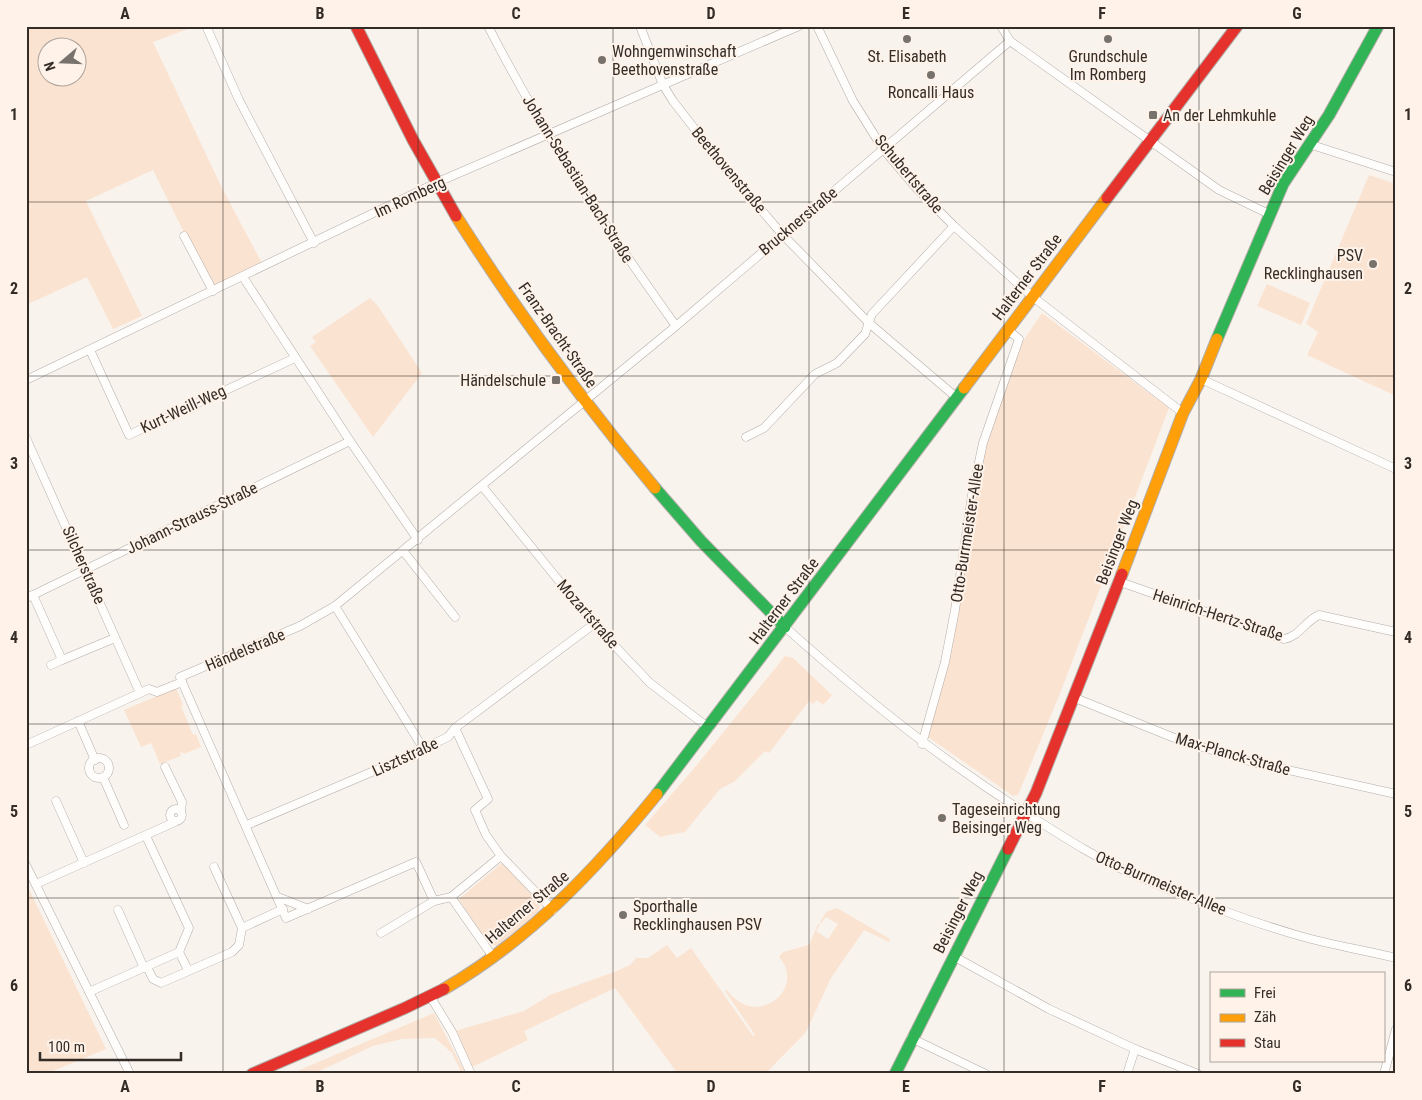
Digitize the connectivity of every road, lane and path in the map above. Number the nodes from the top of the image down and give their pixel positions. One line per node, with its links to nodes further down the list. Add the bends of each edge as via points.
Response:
1 (206, 26): 22 (street, via 239,100)
2 (356, 26): 17 (street, Franz-Bracht-Straße)
3 (488, 26): 12 (street, Johann-Sebastian-Bach-Straße)
4 (640, 26): 11 (street, Beethovenstraße)
5 (799, 26): 11 (street, Im Romberg)
6 (817, 26): 15 (street, Schubertstraße, via 853,101)
7 (1001, 26): 10 (street)
8 (1237, 26): 13 (street, Halterner Straße)
9 (1378, 26): 14 (street, Beisinger Weg, via 1329,115)
10 (1010, 41): 13 (street); 15 (street, Brucknerstraße)
11 (663, 85): 12 (street, Im Romberg); 20 (street, Beethovenstraße, via 725,168)
12 (548, 136): 17 (street, Im Romberg); 27 (street, Johann-Sebastian-Bach-Straße, via 613,239)
13 (1151, 141): 18 (street, via 1219,190); 25 (street, Halterner Straße)
14 (1309, 144): 16 (street); 18 (street, Beisinger Weg, via 1283,184)
15 (883, 149): 19 (street, Schubertstraße); 20 (street, Brucknerstraße)
16 (1396, 172)
17 (438, 182): 22 (street, Im Romberg); 34 (street, Franz-Bracht-Straße, via 450,206)
18 (1269, 214): 31 (street, Beisinger Weg)
19 (954, 226): 25 (street, Schubertstraße); 26 (street, via 872,314)
20 (782, 234): 26 (street, Beethovenstraße); 27 (street, Brucknerstraße)
21 (184, 236): 24 (street)
22 (314, 243): 23 (street, Im Romberg)
23 (243, 277): 24 (street, Im Romberg); 30 (street)
24 (213, 291): 29 (street, Im Romberg)
25 (1033, 297): 28 (street, Halterner Straße); 35 (street, Schubertstraße)
26 (869, 323): 33 (street, Beethovenstraße); 36 (street, via 865,334 837,363 815,374 764,428)
27 (676, 326): 34 (street, Brucknerstraße)
28 (1008, 330): 33 (street, Halterner Straße); 60 (street, Otto-Burrmeister-Allee, via 1019,340 982,443 948,645)
29 (90, 350): 30 (street, Kurt-Weill-Weg, via 129,435); 32 (street, Im Romberg)
30 (295, 358): 38 (street)
31 (1201, 379): 35 (street, Beisinger Weg); 39 (street)
32 (26, 380)
33 (956, 397): 49 (street, Halterner Straße)
34 (585, 401): 40 (street, Händelstraße); 49 (street, Franz-Bracht-Straße, via 677,514)
35 (1183, 413): 44 (street, Beisinger Weg)
36 (746, 437)
37 (26, 438): 43 (street, Silcherstraße)
38 (350, 441): 41 (street); 43 (street, Johann-Strauss-Straße)
39 (1396, 469)
40 (482, 486): 41 (street, Händelstraße); 48 (street, Mozartstraße)
41 (418, 540): 42 (street, Händelstraße)
42 (404, 552): 46 (street, Händelstraße); 47 (street)
43 (86, 569): 45 (street, Johann-Strauss-Straße); 51 (street, Silcherstraße)
44 (1120, 582): 50 (street, Heinrich-Hertz-Straße, via 1284,639 1292,638 1310,618 1319,615); 56 (street, Beisinger Weg)
45 (30, 596): 52 (street, Johann-Strauss-Straße)
46 (335, 606): 54 (street, Händelstraße, via 300,626 180,677); 62 (street)
47 (454, 617)
48 (594, 624): 58 (street, Lisztstraße); 59 (street, Mozartstraße, via 650,683)
49 (785, 627): 59 (street, Halterner Straße); 60 (street, Otto-Burrmeister-Allee)
50 (1396, 632)
51 (115, 638): 52 (street); 55 (street, Silcherstraße)
52 (62, 660): 53 (street)
53 (51, 665)
54 (182, 682): 55 (street, Händelstraße, via 156,692 149,689); 70 (street)
55 (140, 693): 57 (street, Händelstraße)
56 (1076, 698): 66 (street, Max-Planck-Straße, via 1182,741 1252,762); 68 (street, Beisinger Weg)
57 (78, 721): 61 (street, Händelstraße); 63 (street)
58 (455, 728): 62 (street, Lisztstraße, via 448,737); 72 (street, via 488,799 475,810 486,835)
59 (709, 728): 83 (street, Halterner Straße, via 607,855)
60 (922, 744): 68 (street, Otto-Burrmeister-Allee)
61 (26, 745)
62 (423, 748): 70 (street, Lisztstraße)
63 (94, 760): 65 (street, via 90,772 96,777); 65 (street, via 102,759 107,764 108,771)
64 (165, 767): 71 (street, via 182,802 181,812 175,809 170,814 175,822)
65 (103, 777): 69 (street)
66 (1396, 794)
67 (56, 801): 73 (street)
68 (1026, 814): 88 (street, Beisinger Weg); 89 (street, Otto-Burrmeister-Allee, via 1124,870 1187,896 1300,936)
69 (124, 825)
70 (247, 825): 77 (street)
71 (146, 836): 73 (street); 86 (street, via 189,928)
72 (501, 856): 78 (street); 83 (street)
73 (84, 863): 76 (street)
74 (26, 865): 76 (street)
75 (214, 868): 84 (street)
76 (36, 884): 92 (street)
77 (278, 897): 80 (street); 81 (street)
78 (451, 898): 79 (street); 87 (street)
79 (434, 901): 81 (street, via 416,862); 85 (street)
80 (283, 909): 81 (street, via 286,918); 84 (street)
81 (308, 909)
82 (118, 910): 90 (street)
83 (553, 910): 87 (street, Halterner Straße)
84 (242, 928): 91 (street, via 238,945 232,952)
85 (381, 933)
86 (179, 952): 90 (street); 91 (street)
87 (493, 957): 93 (street, Halterner Straße)
88 (955, 957): 95 (street, Beisinger Weg); 96 (street, via 1049,1010)
89 (1396, 958)
90 (145, 967): 91 (street, via 152,979 161,983); 92 (street)
91 (188, 970)
92 (88, 992): 97 (street)
93 (430, 996): 98 (street, Halterner Straße); 99 (street, via 452,1032)
94 (1396, 1029): 104 (street)
95 (911, 1038): 100 (street, Beisinger Weg); 101 (street)
96 (1134, 1049): 102 (street); 103 (street)
97 (130, 1074)
98 (252, 1074)
99 (471, 1074)
100 (894, 1074)
101 (986, 1074)
102 (1127, 1074)
103 (1198, 1074)
104 (1384, 1074)

